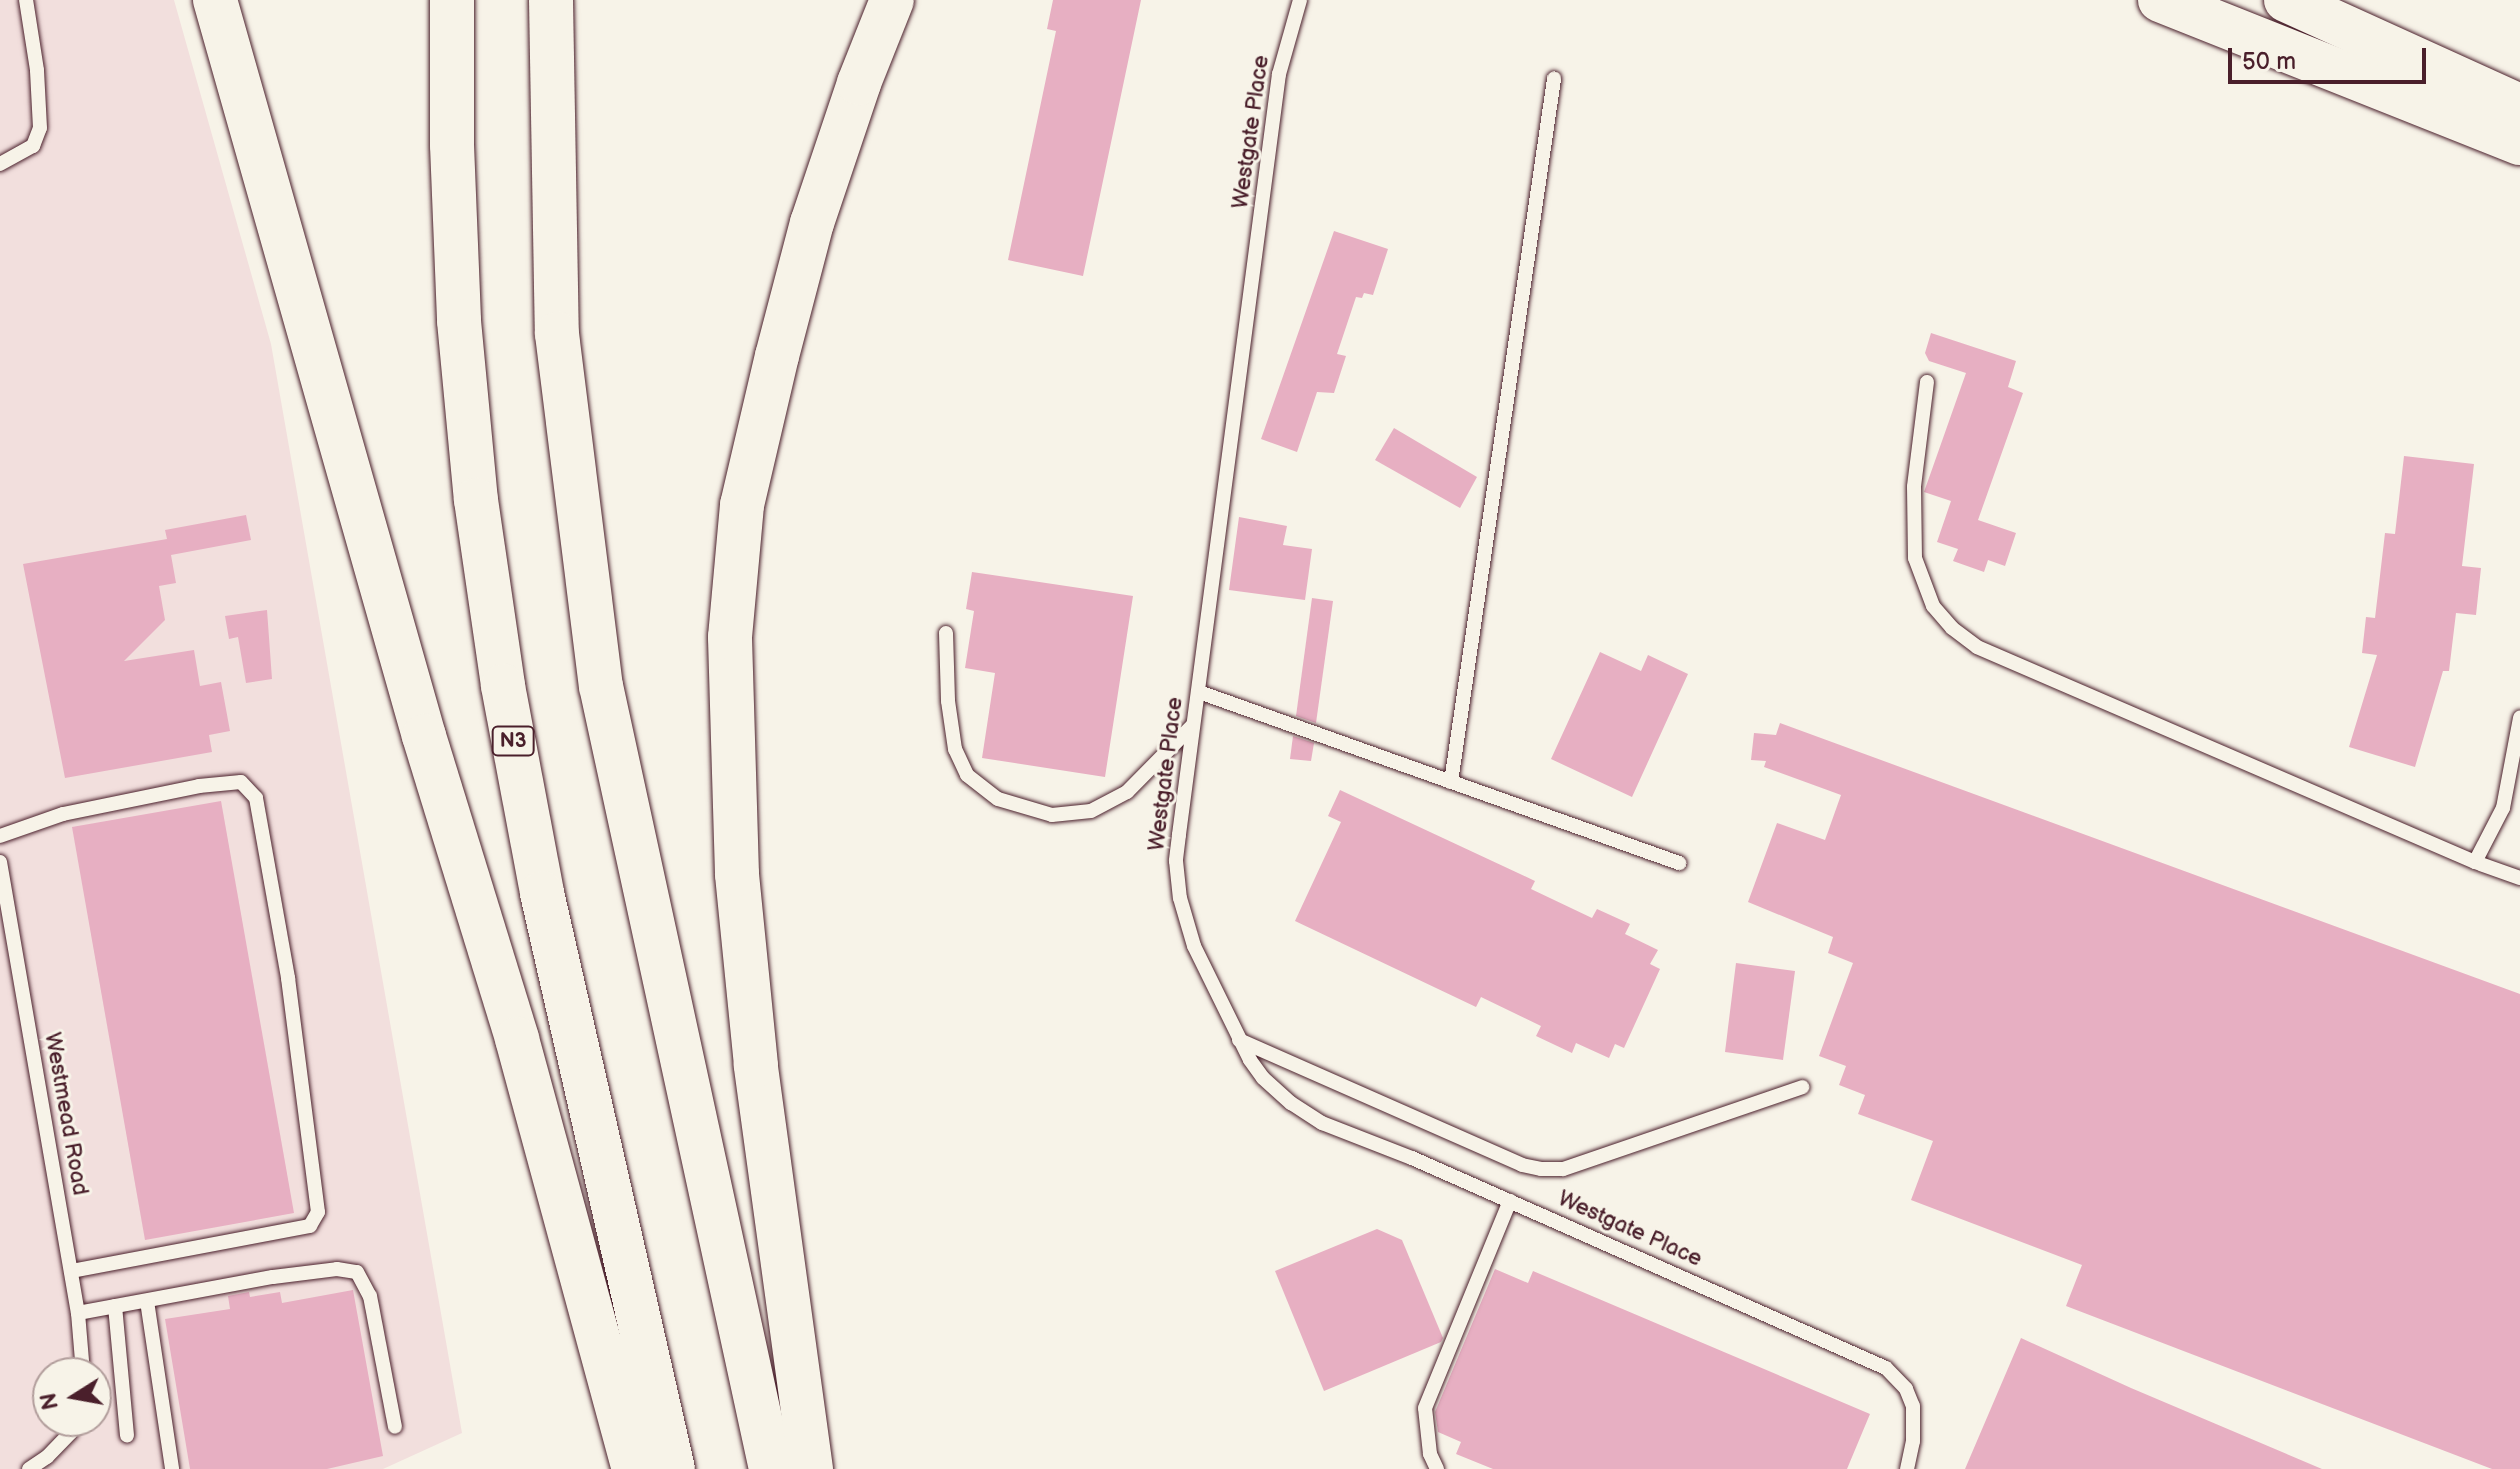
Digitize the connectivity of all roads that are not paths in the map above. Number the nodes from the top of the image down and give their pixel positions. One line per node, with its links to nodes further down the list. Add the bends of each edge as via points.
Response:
1 (26, 0): 12 (lane, via 40,128 33,146)
2 (215, 0): 37 (highway, via 424,736 517,1039)
3 (452, 0): 38 (highway, N3, via 459,321 476,500 503,686 542,893)
4 (551, 0): 39 (highway, via 557,334 601,686)
5 (892, 0): 40 (highway, via 835,151 777,356 742,505 730,637 737,874 756,1065)
6 (1300, 0): 15 (lane, Westgate Place, via 1279,74)
7 (2160, 0): 11 (highway)
8 (2286, 0): 10 (highway)
9 (1554, 79): 18 (lane)
10 (2520, 106)
11 (2520, 143)
12 (0, 164)
13 (1927, 382): 21 (lane, via 1914,487 1914,546 1928,595 1952,628 1977,647)
14 (946, 633): 17 (lane, via 955,749 967,775 998,799 1052,815 1091,811 1127,792)
15 (1199, 692): 17 (lane, Westgate Place); 18 (lane)
16 (2520, 718): 21 (lane, via 2503,808)
17 (1193, 725): 24 (lane, Westgate Place, via 1176,861 1180,898 1194,946)
18 (1451, 782): 22 (lane)
19 (0, 836): 27 (lane, via 63,814 241,782 256,798 288,978 318,1212 310,1226)
20 (0, 862): 27 (lane, Westmead Road)
21 (2475, 862): 23 (lane)
22 (1679, 863)
23 (2520, 878)
24 (1239, 1040): 25 (lane, via 1541,1169 1563,1169); 26 (lane, Westgate Place, via 1263,1078 1322,1123)
25 (1802, 1087)
26 (1510, 1201): 41 (lane, via 1425,1408); 42 (lane, Westgate Place, via 1886,1368 1906,1389 1913,1406)
27 (71, 1271): 30 (lane, Westmead Road)
28 (147, 1301): 29 (lane); 32 (lane, via 273,1277 337,1269 357,1272 370,1296); 36 (lane)
29 (115, 1306): 30 (lane); 33 (lane)
30 (78, 1313): 31 (lane, Westmead Road)
31 (82, 1357)
32 (395, 1427)
33 (127, 1435)
34 (66, 1437): 35 (lane)
35 (29, 1469)
36 (172, 1469)
37 (634, 1469)
38 (673, 1469)
39 (771, 1469)
40 (811, 1469)
41 (1437, 1469)
42 (1907, 1469)

